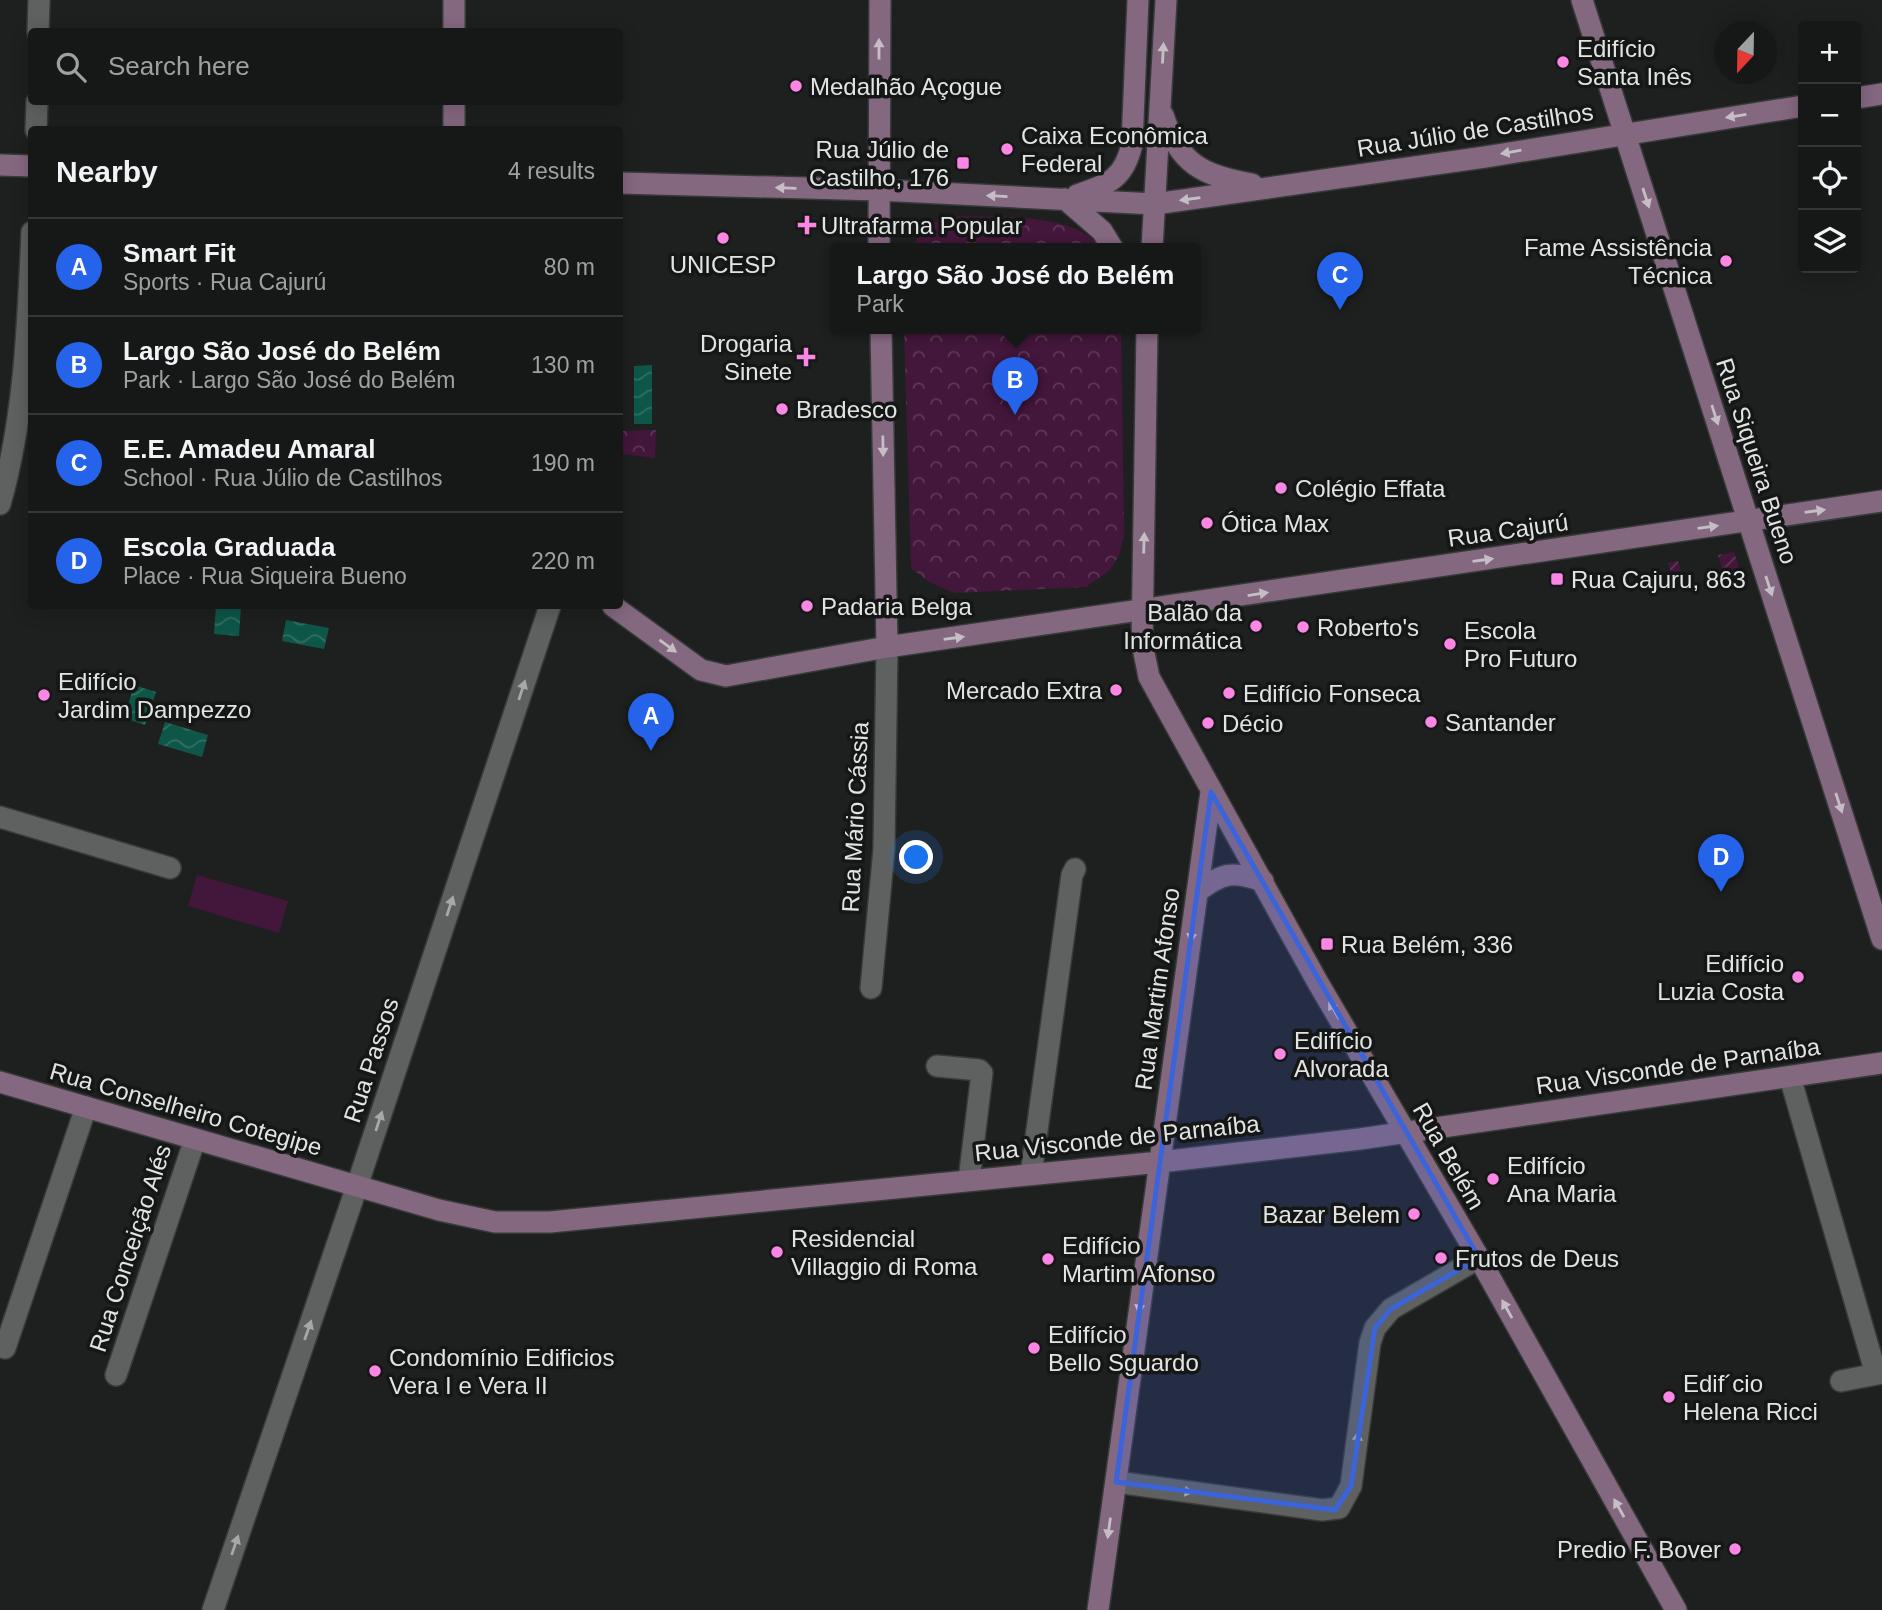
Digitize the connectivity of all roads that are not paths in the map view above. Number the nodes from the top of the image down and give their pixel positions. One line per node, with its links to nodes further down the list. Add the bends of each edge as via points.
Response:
1 (39, 0): 7 (street)
2 (454, 0): 8 (street)
3 (880, 0): 22 (street, one-way to 3)
4 (1138, 0): 23 (street, via 1132,144 1125,165 1110,183)
5 (1166, 0): 13 (street, one-way to 5)
6 (1582, 0): 17 (street, Rua Siqueira Bueno)
7 (38, 28)
8 (454, 28)
9 (1882, 94): 10 (street)
10 (1861, 97)
11 (37, 105): 15 (street)
12 (454, 105): 16 (street)
13 (1160, 106): 21 (street, via 1170,136 1199,169 1221,179); 24 (street)
14 (1798, 107): 17 (street, Rua Júlio de Castilhos, one-way to 17)
15 (36, 126)
16 (454, 126)
17 (1625, 133): 21 (street, Rua Júlio de Castilhos, one-way to 21); 34 (street, Rua Siqueira Bueno, one-way to 34)
18 (0, 166): 19 (street)
19 (28, 166)
20 (623, 183): 22 (street, one-way to 20)
21 (1275, 187): 24 (street, Rua Júlio de Castilhos, one-way to 24)
22 (879, 190): 23 (street, Rua Júlio de Castilhos, one-way to 22); 25 (street)
23 (1065, 199): 24 (street, Rua Júlio de Castilhos); 26 (street)
24 (1155, 204): 27 (street)
25 (879, 243)
26 (1109, 243)
27 (1152, 243)
28 (28, 300): 31 (street, via 22,402)
29 (881, 334): 38 (street, one-way to 38)
30 (1147, 334): 37 (street, Rua Belém, one-way to 30)
31 (8, 436): 33 (street)
32 (1882, 502): 34 (street, Rua Cajurú, one-way to 32)
33 (0, 504)
34 (1748, 521): 37 (street, Rua Cajurú, one-way to 34); 45 (street, Rua Siqueira Bueno, one-way to 45)
35 (549, 609): 57 (street, Rua Passos, one-way to 35)
36 (617, 609): 38 (street, Rua Cajurú, one-way to 38, via 701,670 726,676)
37 (1142, 611): 38 (street, Rua Cajurú, one-way to 37); 39 (street, Rua Belém, via 1149,677)
38 (887, 647): 46 (street, Rua Mário Cássia, via 884,849)
39 (1211, 792): 43 (street, Rua Belém); 44 (street, Rua Martim Afonso)
40 (0, 817): 41 (street)
41 (170, 868)
42 (1075, 869): 55 (street)
43 (1263, 881): 44 (street, via 1230,873); 52 (street, Rua Belém, one-way to 43)
44 (1197, 892): 54 (street, Rua Martim Afonso, one-way to 54)
45 (1882, 939)
46 (871, 988)
47 (1882, 1063): 49 (street, Rua Visconde de Parnaíba)
48 (937, 1066): 56 (street, via 982,1073)
49 (1790, 1077): 52 (street, Rua Visconde de Parnaíba); 61 (street)
50 (0, 1082): 51 (street, Rua Conselheiro Cotegipe)
51 (86, 1107): 53 (street, Rua Conselheiro Cotegipe); 59 (street)
52 (1405, 1133): 54 (street, Rua Visconde de Parnaíba); 58 (street, Rua Belém)
53 (195, 1139): 57 (street, Rua Conselheiro Cotegipe); 60 (street, Rua Conceição Alés)
54 (1160, 1162): 55 (street, Rua Visconde de Parnaíba); 63 (street, Rua Martim Afonso, one-way to 63)
55 (1031, 1174): 56 (street, Rua Visconde de Parnaíba)
56 (969, 1180): 57 (street, Rua Visconde de Parnaíba, via 550,1222 495,1222)
57 (357, 1186): 64 (street, Rua Passos, one-way to 57)
58 (1479, 1258): 63 (street, one-way to 58, via 1322,1510 1339,1508 1351,1486 1375,1328 1391,1309); 66 (street, Rua Belém, one-way to 58)
59 (5, 1348)
60 (116, 1374)
61 (1879, 1374): 62 (street)
62 (1841, 1381)
63 (1116, 1482): 65 (street, Rua Martim Afonso, one-way to 65)
64 (213, 1610)
65 (1098, 1610)
66 (1676, 1610)

